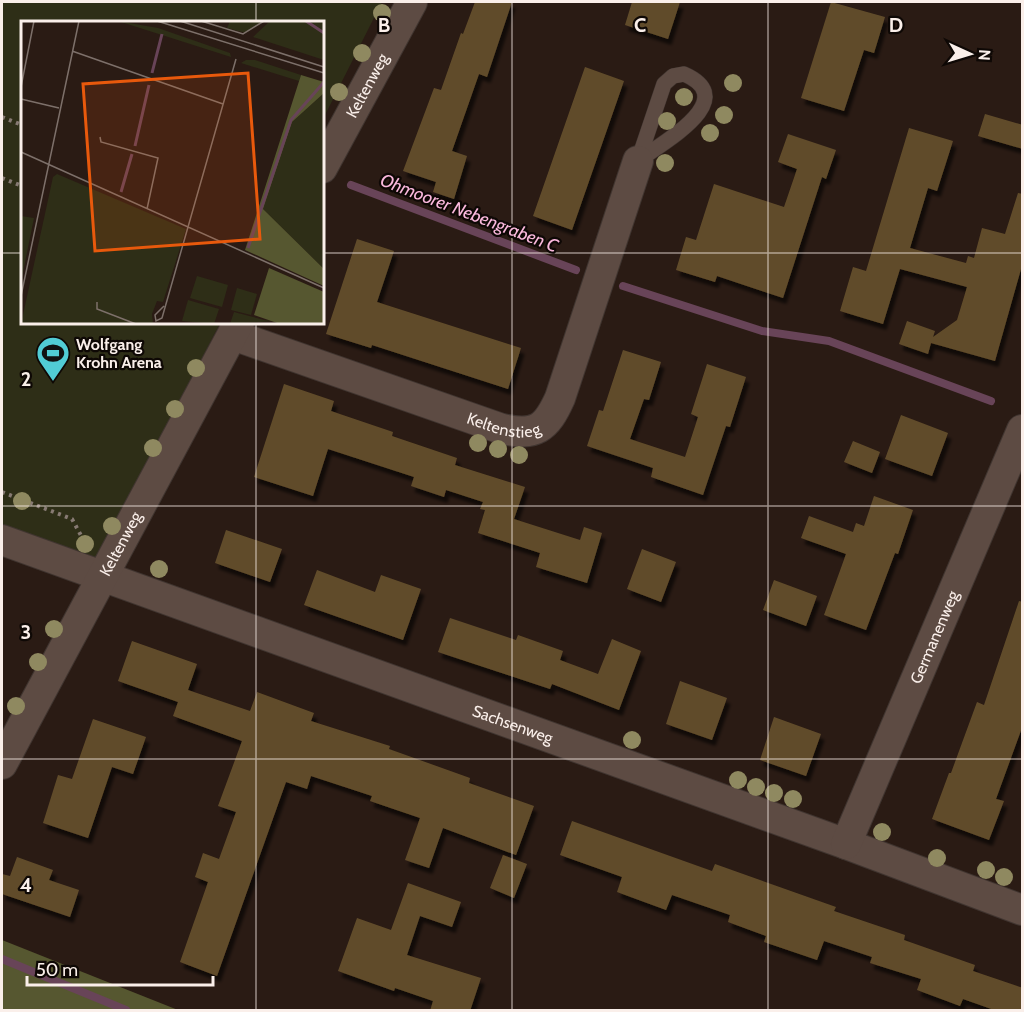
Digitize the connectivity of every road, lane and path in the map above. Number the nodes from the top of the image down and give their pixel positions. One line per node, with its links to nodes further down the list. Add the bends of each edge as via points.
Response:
1 (412, 2): 5 (street, Keltenweg)
2 (2, 117): 3 (path)
3 (21, 125)
4 (638, 160): 4 (lane, via 664,84 673,76 684,74 696,79 705,102 699,113); 8 (street, Keltenstieg, via 560,398 543,427 532,432 502,429)
5 (324, 164)
6 (2, 178): 7 (path)
7 (21, 186)
8 (236, 329): 12 (street, Keltenweg)
9 (1023, 430): 14 (street, Germanenweg)
10 (2, 492): 12 (path, via 72,519)
11 (2, 540): 12 (street, Sachsenweg)
12 (103, 576): 13 (street, Keltenweg); 14 (street, Sachsenweg)
13 (2, 764)
14 (846, 844): 15 (street, Sachsenweg)
15 (1023, 910)

